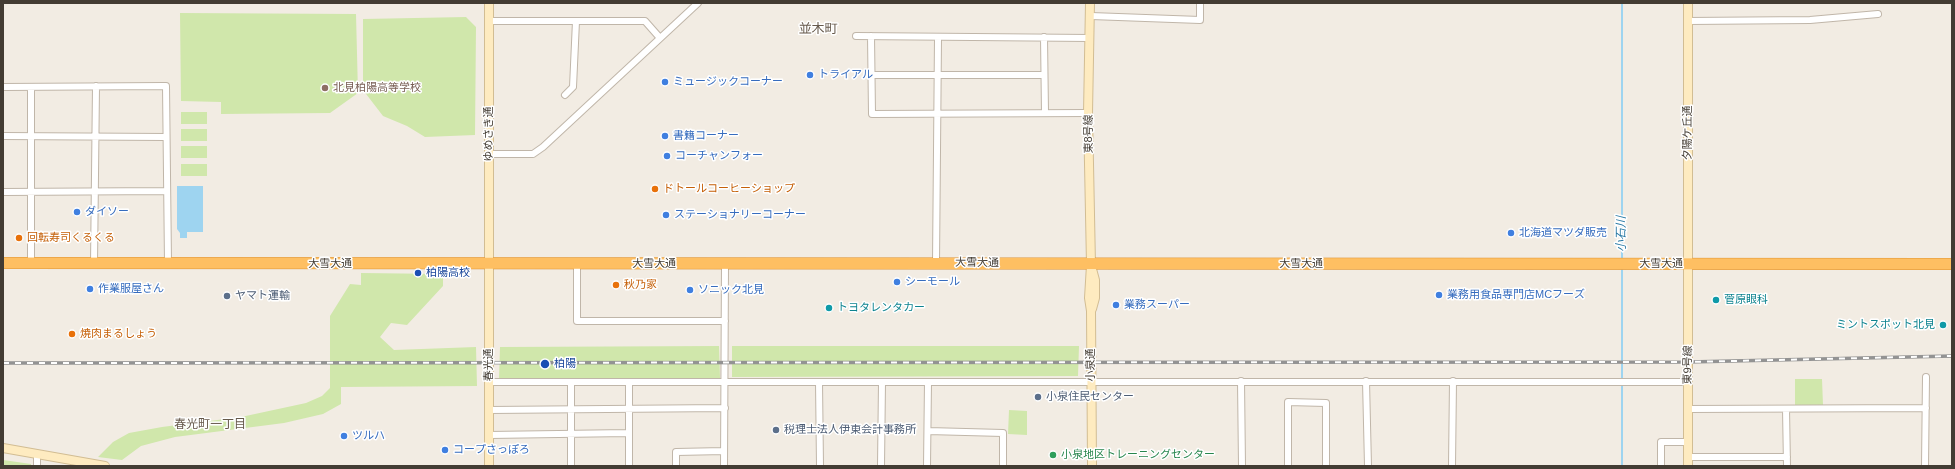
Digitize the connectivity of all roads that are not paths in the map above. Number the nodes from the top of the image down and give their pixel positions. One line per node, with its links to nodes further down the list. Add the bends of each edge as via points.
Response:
1 (489, 3): 8 (street, ゆめさき通)
2 (698, 3): 14 (street)
3 (1090, 3): 7 (street, 東8号線)
4 (1200, 3): 7 (street, via 1200,20)
5 (1688, 3): 10 (street, 夕陽ケ丘通)
6 (1878, 14): 10 (street, via 1810,20)
7 (1091, 16): 16 (street, 東8号線)
8 (489, 21): 9 (street); 31 (street, ゆめさき通)
9 (576, 21): 14 (street, via 645,21); 23 (street, via 573,87)
10 (1688, 21): 44 (street, 夕陽ケ丘通)
11 (856, 36): 12 (street)
12 (871, 36): 15 (street); 17 (street)
13 (1044, 37): 15 (street); 16 (street); 19 (street)
14 (660, 38): 31 (street, via 544,147 533,154)
15 (938, 38): 18 (street)
16 (1090, 38): 25 (street, 東8号線)
17 (872, 75): 18 (street); 24 (street, via 872,114)
18 (937, 75): 19 (street); 24 (street)
19 (1044, 75): 26 (street)
20 (96, 86): 22 (street); 29 (street); 30 (street, via 166,86)
21 (3, 87): 22 (street)
22 (31, 87): 28 (street)
23 (565, 95)
24 (937, 112): 26 (street); 39 (street)
25 (1088, 113): 26 (street); 43 (street, 東8号線)
26 (1045, 114)
27 (3, 136): 28 (street)
28 (31, 136): 29 (street); 34 (street)
29 (94, 137): 30 (street); 35 (street)
30 (166, 137): 32 (street)
31 (489, 154): 41 (street, ゆめさき通)
32 (167, 191): 35 (street); 38 (street)
33 (3, 192): 34 (street)
34 (30, 192): 35 (street); 37 (street)
35 (94, 192): 40 (street)
36 (3, 263): 37 (highway, 大雪大通)
37 (32, 263): 40 (highway, 大雪大通)
38 (168, 263): 40 (highway, 大雪大通); 41 (highway, 大雪大通)
39 (936, 263): 43 (highway, 大雪大通); 46 (highway, 大雪大通)
40 (94, 264)
41 (488, 264): 42 (highway, 大雪大通); 52 (street, 春光通)
42 (577, 264): 46 (highway, 大雪大通); 47 (street, via 577,321)
43 (1091, 264): 44 (highway, 大雪大通); 60 (street, 小泉通)
44 (1688, 264): 45 (highway, 大雪大通); 58 (street, 東9号線)
45 (1952, 264)
46 (725, 265): 47 (street)
47 (725, 322): 54 (street)
48 (1926, 377): 62 (street)
49 (1241, 381): 50 (street); 60 (street); 90 (street)
50 (1366, 381): 51 (street); 93 (street)
51 (1453, 381): 58 (street); 94 (street)
52 (488, 382): 59 (street); 67 (street, 春光通)
53 (629, 382): 54 (street); 59 (street); 64 (street)
54 (725, 382): 55 (street); 61 (street)
55 (819, 382): 56 (street); 85 (street)
56 (882, 382): 57 (street); 86 (street)
57 (928, 382): 60 (street); 68 (street)
58 (1688, 382): 65 (street, 東9号線)
59 (571, 383): 63 (street)
60 (1091, 383): 89 (street, 小泉通)
61 (725, 408): 64 (street); 74 (street)
62 (1926, 408): 66 (street); 98 (street)
63 (571, 409): 64 (street); 67 (street); 70 (street)
64 (628, 409): 69 (street)
65 (1688, 409): 66 (street); 72 (street, 東9号線)
66 (1786, 409): 77 (street)
67 (489, 410): 71 (street, 春光通)
68 (928, 431): 87 (street); 88 (street, via 1003,433)
69 (628, 433): 70 (street); 82 (street)
70 (571, 434): 71 (street); 81 (street)
71 (489, 435): 80 (street, 春光通)
72 (1688, 442): 76 (street, 東9号線); 95 (street, via 1661,442)
73 (3, 448): 75 (street)
74 (724, 451): 83 (street, via 676,452); 84 (street)
75 (37, 454): 78 (street); 79 (street)
76 (1688, 456): 77 (street); 96 (street, 東9号線)
77 (1787, 457): 97 (street)
78 (37, 466)
79 (105, 466)
80 (489, 466)
81 (571, 466)
82 (629, 466)
83 (676, 466)
84 (724, 466)
85 (820, 466)
86 (881, 466)
87 (927, 466)
88 (1003, 466)
89 (1092, 466)
90 (1242, 466)
91 (1288, 466): 92 (street, via 1288,402 1326,402)
92 (1326, 466)
93 (1368, 466)
94 (1452, 466)
95 (1661, 466)
96 (1688, 466)
97 (1787, 466)
98 (1925, 466)

